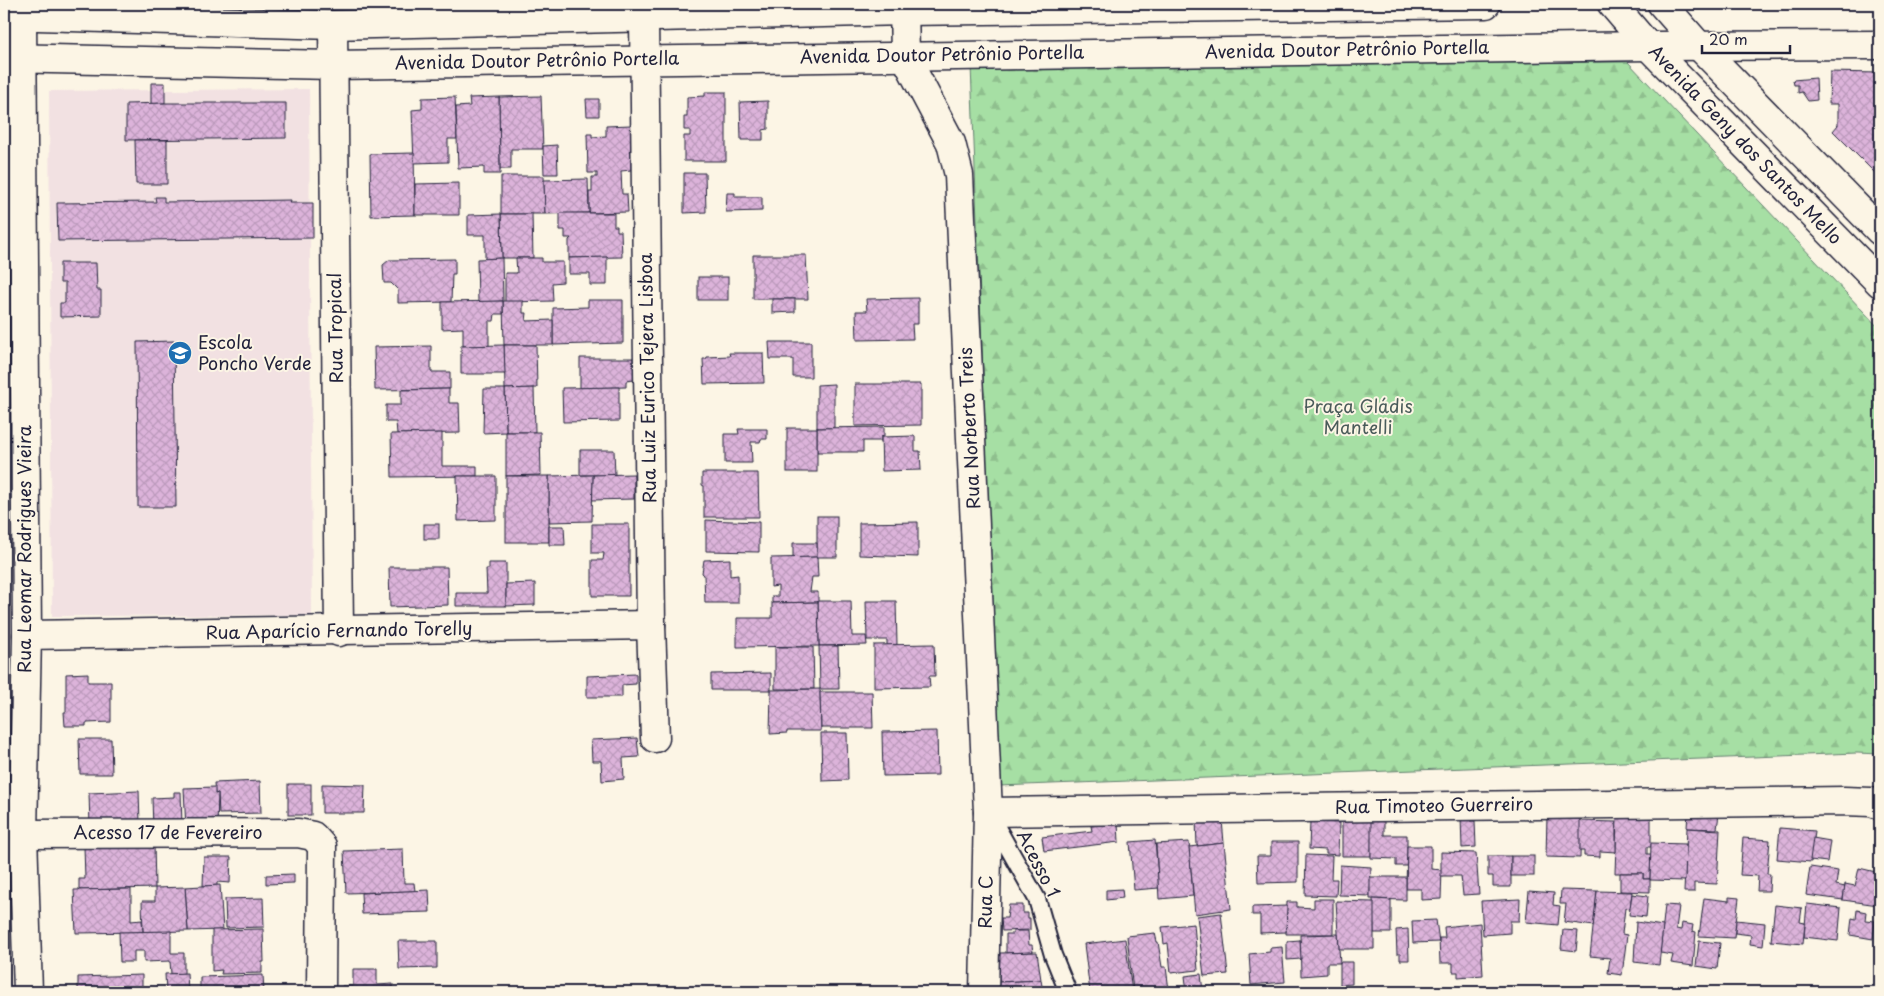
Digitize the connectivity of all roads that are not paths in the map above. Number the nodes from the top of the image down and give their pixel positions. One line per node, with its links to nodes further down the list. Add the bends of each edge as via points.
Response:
1 (1486, 4): 4 (street)
2 (1612, 4): 9 (street, Avenida Geny dos Santos Mello)
3 (1662, 4): 10 (street, Avenida Geny dos Santos Mello)
4 (904, 8): 6 (street); 11 (street)
5 (13, 16): 7 (street); 12 (street, Rua Leomar Rodrigues Vieira)
6 (644, 19): 7 (street); 13 (street, Rua Luiz Eurico Tejera Lisboa)
7 (333, 25): 14 (street, Rua Tropical)
8 (1880, 45): 10 (street, Avenida Doutor Petrônio Portella)
9 (1648, 46): 10 (street, Avenida Doutor Petrônio Portella); 11 (street, Avenida Doutor Petrônio Portella); 16 (street, Avenida Geny dos Santos Mello)
10 (1698, 46): 15 (street, Avenida Geny dos Santos Mello)
11 (905, 56): 13 (street, Avenida Doutor Petrônio Portella); 22 (street, Rua Norberto Treis, via 951,143 959,175)
12 (13, 57): 14 (street, Avenida Doutor Petrônio Portella); 19 (street, Rua Leomar Rodrigues Vieira)
13 (646, 59): 14 (street, Avenida Doutor Petrônio Portella); 17 (street, Rua Luiz Eurico Tejera Lisboa)
14 (333, 65): 18 (street, Rua Tropical)
15 (1880, 231)
16 (1880, 283)
17 (651, 625): 18 (street, Rua Aparício Fernando Torelly); 20 (street, Rua Luiz Eurico Tejera Lisboa)
18 (339, 632): 19 (street, Rua Aparício Fernando Torelly)
19 (27, 635): 23 (street, Rua Leomar Rodrigues Vieira)
20 (655, 738)
21 (1880, 805): 22 (street, Rua Timoteo Guerreiro, via 1844,801)
22 (988, 812): 26 (street, Rua C); 27 (lane, Acesso 1, via 1037,899 1053,955)
23 (23, 834): 24 (street, Rua Leomar Rodrigues Vieira); 25 (street, Acesso 17 de Fevereiro, via 298,833 313,836 322,846)
24 (28, 992)
25 (321, 992)
26 (984, 992)
27 (1068, 992)

